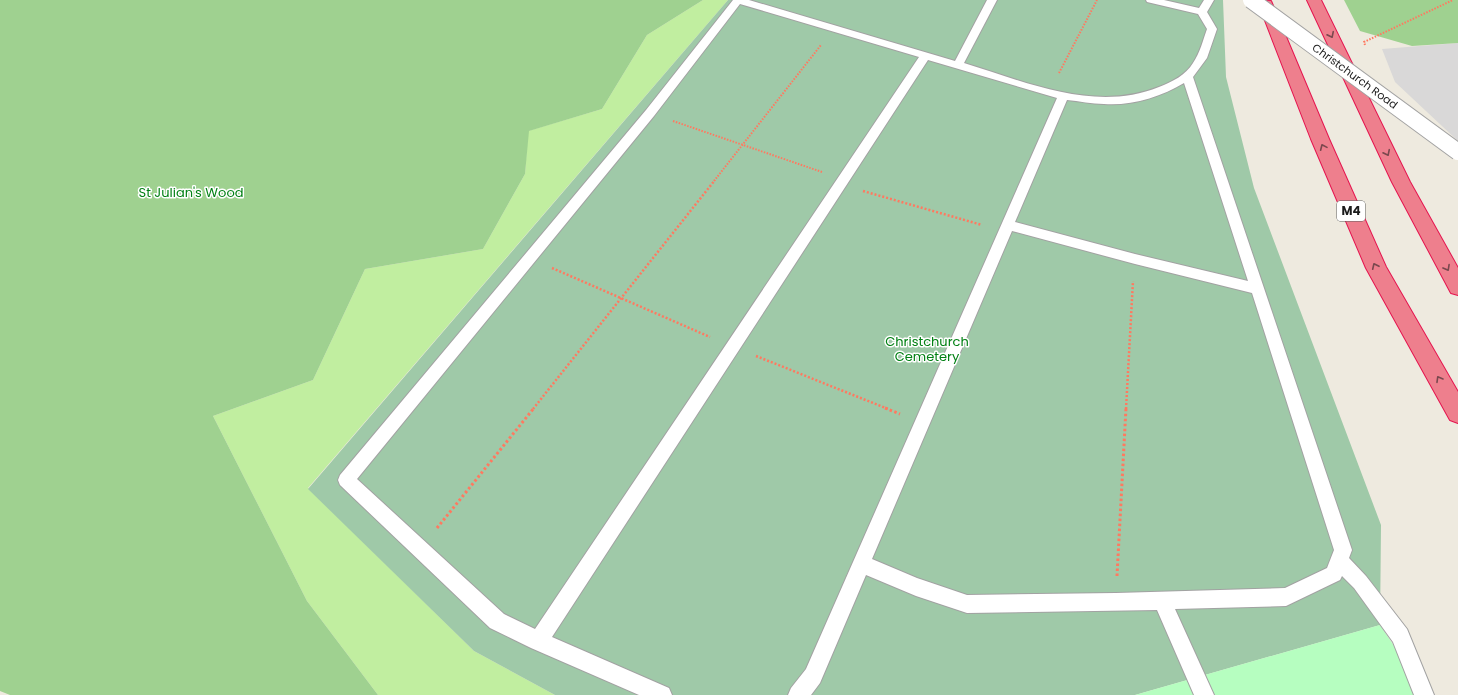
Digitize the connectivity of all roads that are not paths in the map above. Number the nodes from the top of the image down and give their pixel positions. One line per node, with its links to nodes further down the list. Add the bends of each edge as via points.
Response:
1 (738, 0): 11 (lane); 23 (lane, via 650,112 346,480 497,621)
2 (992, 0): 12 (lane)
3 (1151, 0): 9 (lane)
4 (1178, 0): 9 (lane)
5 (1209, 0): 10 (lane)
6 (1251, 0): 15 (street, Christchurch Road, bridge)
7 (1263, 0): 19 (highway, M4, one-way to 7, via 1376,268)
8 (1314, 0): 17 (highway, one-way to 17, via 1400,182)
9 (1189, 9): 10 (lane)
10 (1202, 12): 13 (lane, via 1212,29 1198,65)
11 (926, 55): 12 (lane); 23 (lane)
12 (958, 64): 14 (lane)
13 (1188, 77): 14 (lane, via 1163,90 1136,98 1108,101); 18 (lane)
14 (1057, 93): 16 (lane)
15 (1458, 152)
16 (1006, 228): 18 (lane); 21 (lane)
17 (1458, 287)
18 (1258, 289): 20 (lane, via 1343,550)
19 (1458, 413)
20 (1339, 560): 22 (lane, via 1334,574 1286,597); 27 (lane, via 1360,582 1400,636)
21 (862, 564): 22 (lane, via 916,587 967,604); 25 (lane, via 812,676)
22 (1162, 601): 26 (lane)
23 (538, 641): 24 (lane)
24 (662, 695)
25 (798, 695)
26 (1204, 695)
27 (1424, 695)

